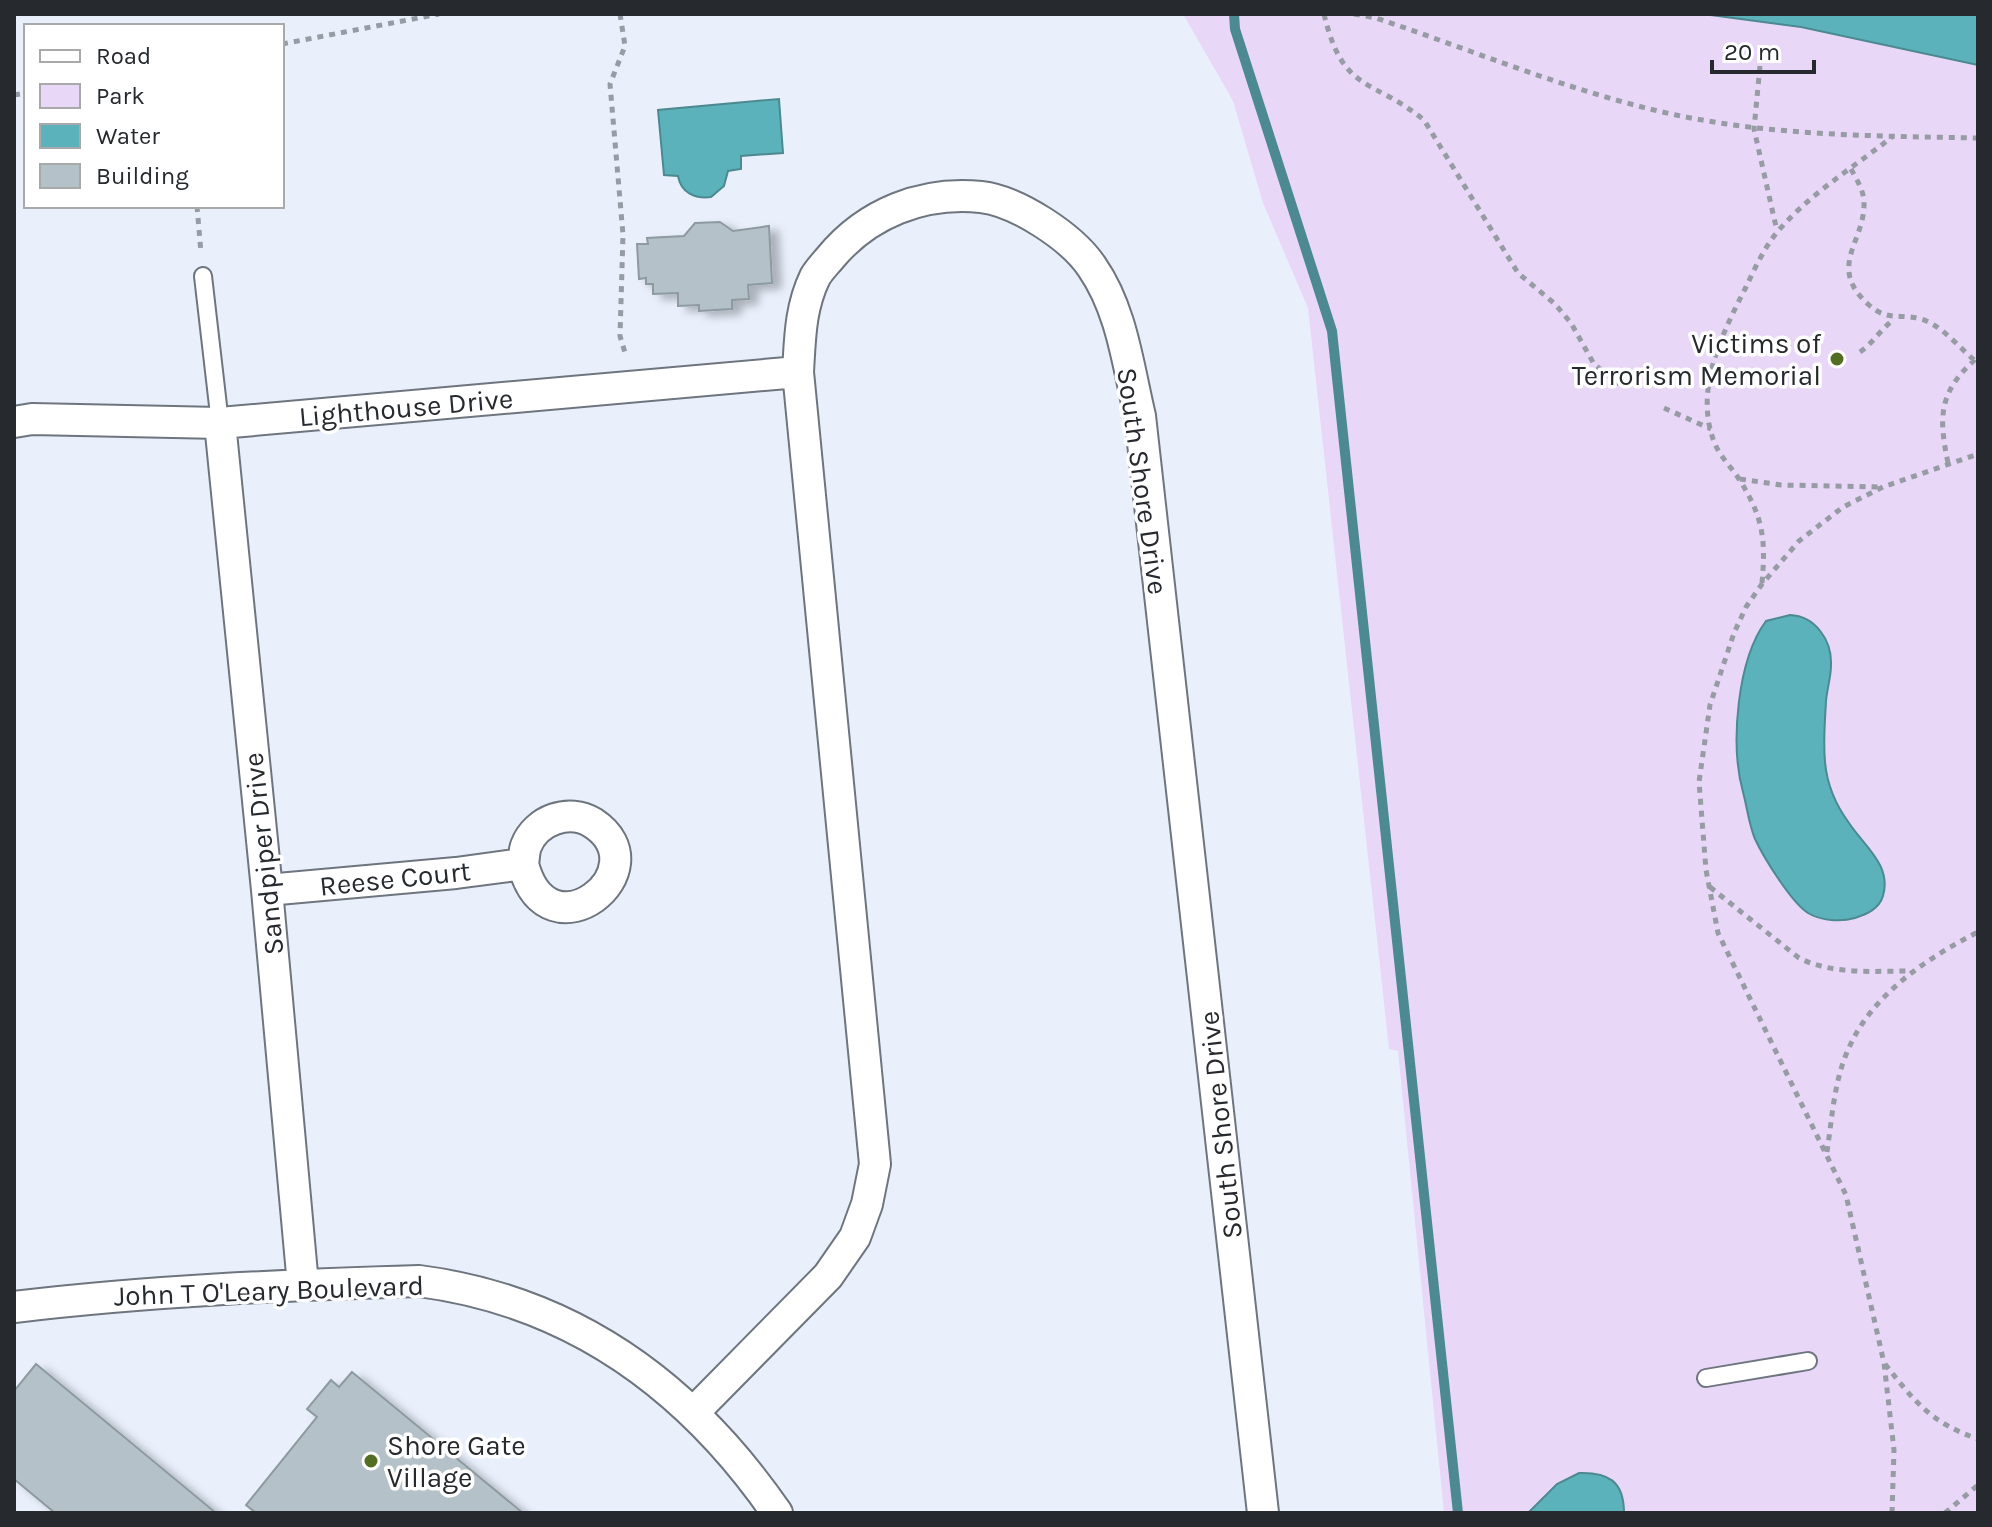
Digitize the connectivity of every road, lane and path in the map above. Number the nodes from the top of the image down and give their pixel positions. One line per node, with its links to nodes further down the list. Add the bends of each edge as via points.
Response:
1 (439, 14): 5 (path)
2 (620, 14): 19 (path, via 625,46 610,84 623,235 620,336)
3 (1324, 14): 18 (path, via 1345,68 1424,120 1518,273 1555,304 1594,364)
4 (1354, 14): 7 (path, via 1569,85 1675,115)
5 (284, 44)
6 (1760, 66): 7 (path)
7 (1754, 129): 8 (path); 12 (path)
8 (1892, 136): 9 (path); 10 (path)
9 (1978, 138)
10 (1851, 169): 12 (path); 14 (path, via 1864,201 1850,276 1867,304)
11 (197, 208): 13 (path)
12 (1777, 232): 23 (path, via 1720,338 1710,376)
13 (203, 276): 22 (lane)
14 (1895, 318): 15 (path); 16 (path, via 1930,323)
15 (1860, 352)
16 (1976, 358): 25 (path, via 1947,392 1943,407)
17 (798, 372): 19 (street, Lighthouse Drive); 40 (street, South Shore Drive, via 875,1164 855,1237 828,1276); 44 (street, South Shore Drive, via 801,316 816,275 843,242 870,221 895,208 937,199 983,197 1046,224 1093,267 1116,314 1140,416)
18 (1619, 384)
19 (639, 388): 22 (street, Lighthouse Drive)
20 (1664, 408): 23 (path)
21 (14, 422): 22 (street, Lighthouse Drive)
22 (220, 423): 31 (street, Sandpiper Drive)
23 (1712, 429): 26 (path, via 1715,443)
24 (1978, 454): 25 (path)
25 (1948, 463): 27 (path)
26 (1739, 479): 27 (path); 28 (path, via 1761,522)
27 (1883, 487): 28 (path, via 1843,507 1799,541)
28 (1762, 584): 30 (path, via 1734,633 1710,705 1699,782)
29 (523, 864): 31 (street, Reese Court)
30 (1710, 887): 33 (path, via 1811,964 1852,971); 34 (path, via 1718,933)
31 (267, 890): 35 (street, Sandpiper Drive)
32 (1978, 932): 33 (path)
33 (1912, 971): 34 (path, via 1877,1006 1848,1049)
34 (1827, 1153): 38 (path, via 1846,1195)
35 (303, 1285): 36 (street, John T O'Leary Boulevard); 40 (street, John T O'Leary Boulevard, via 445,1284 547,1314 626,1357)
36 (14, 1307)
37 (1808, 1361): 39 (lane)
38 (1884, 1363): 41 (path, via 1918,1405 1953,1431); 45 (path, via 1894,1450)
39 (1706, 1378)
40 (694, 1412): 43 (street, John T O'Leary Boulevard, via 752,1476)
41 (1978, 1439)
42 (1978, 1485): 46 (path)
43 (777, 1513)
44 (1263, 1513)
45 (1892, 1513)
46 (1945, 1513)

